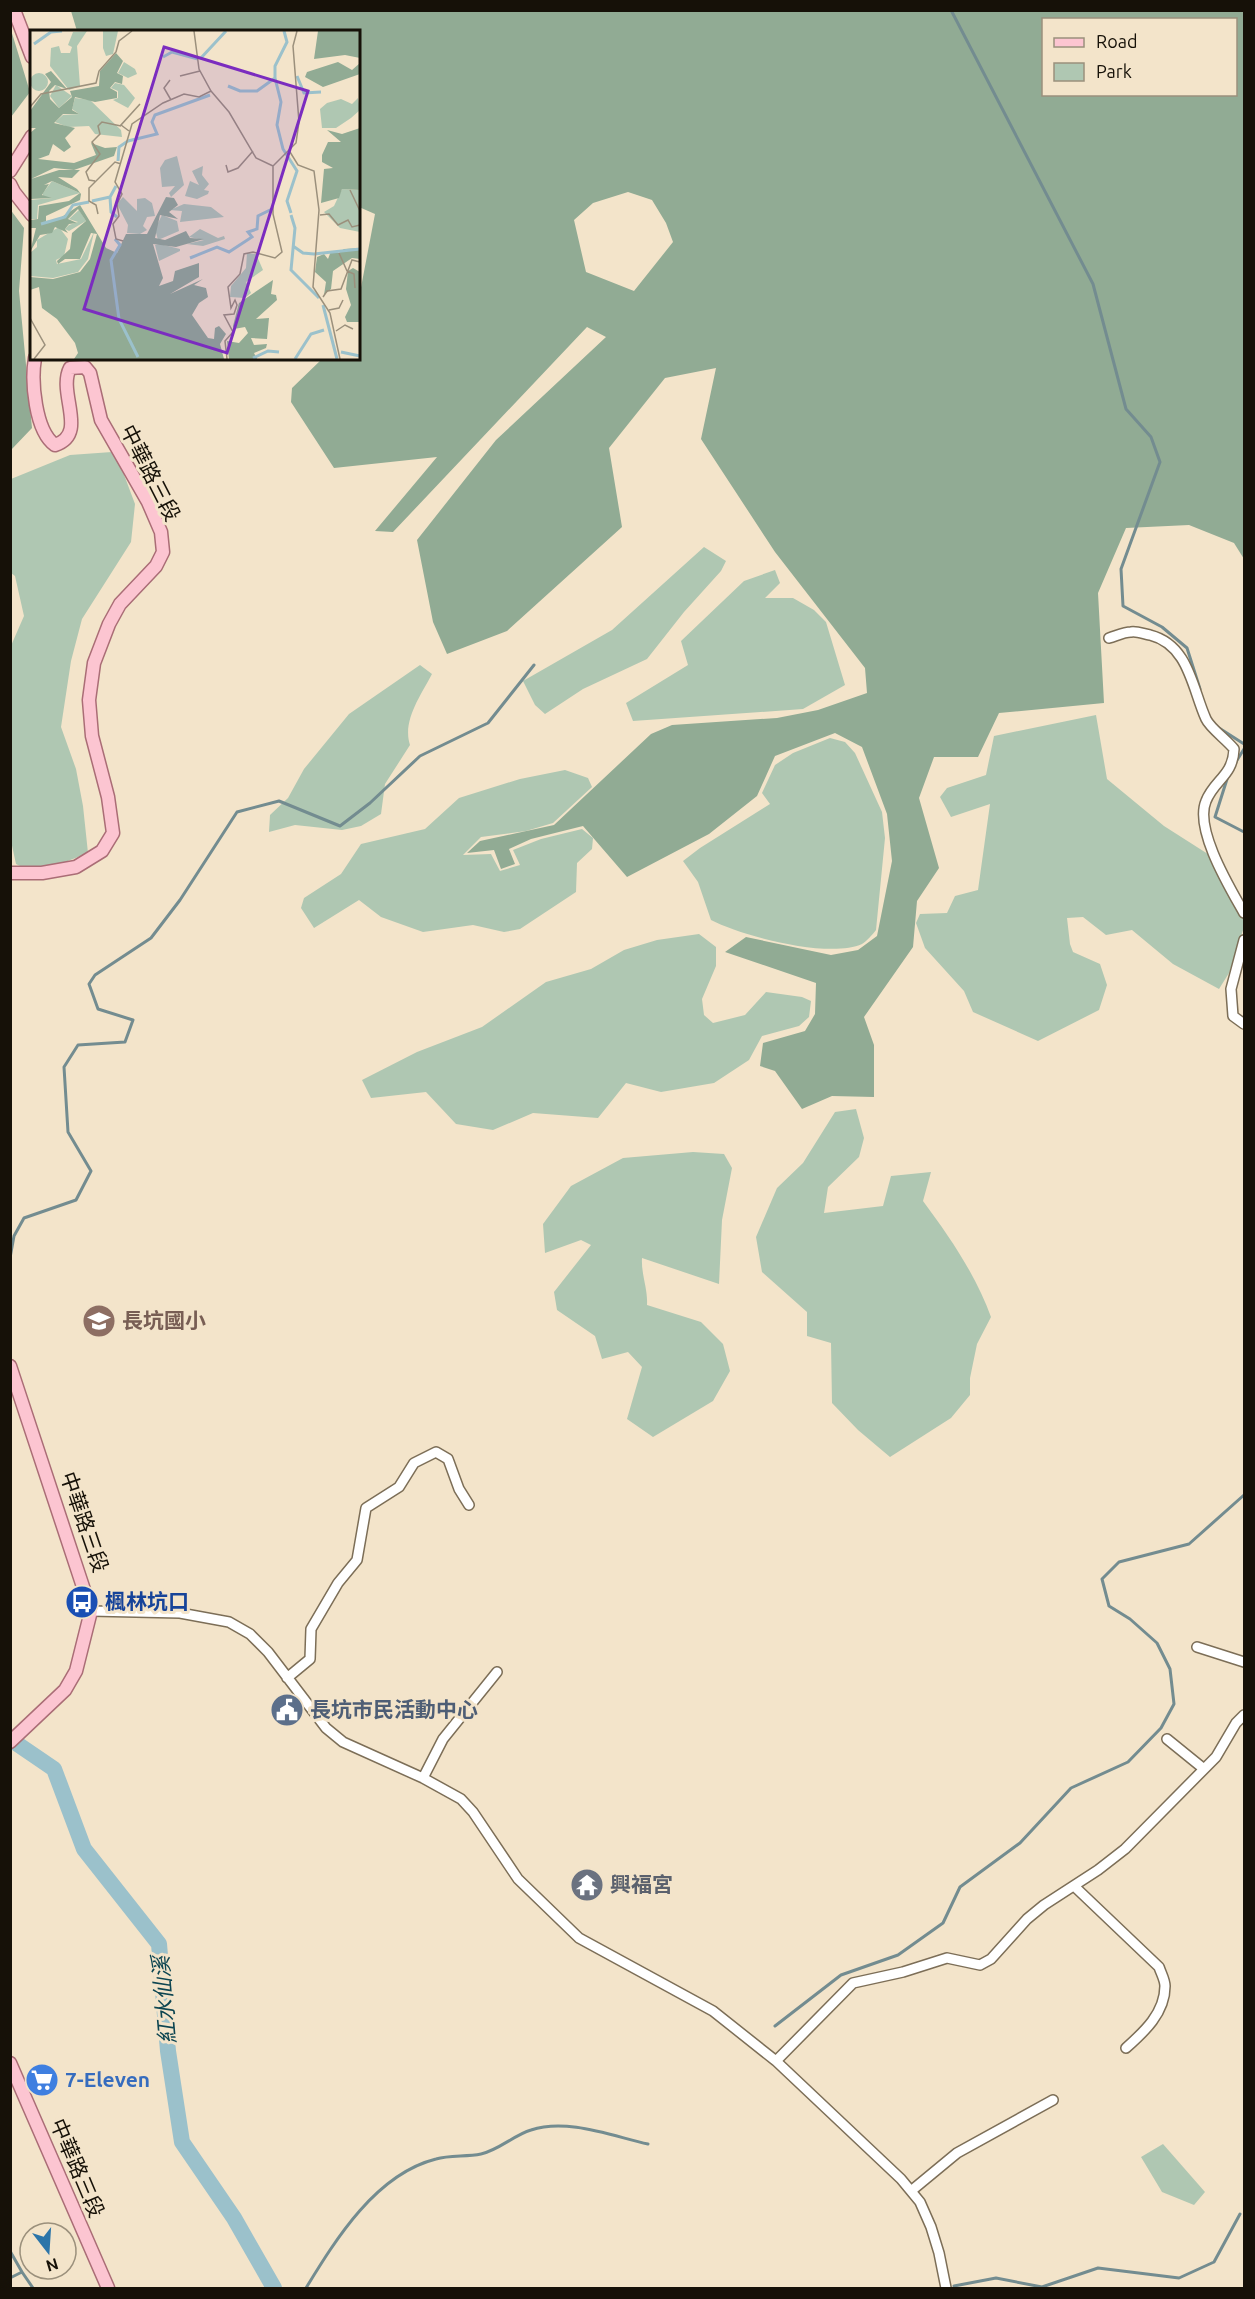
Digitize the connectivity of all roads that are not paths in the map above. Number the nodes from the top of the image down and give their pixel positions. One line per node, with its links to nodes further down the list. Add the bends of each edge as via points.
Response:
1 (14, 10): 2 (main road)
2 (30, 52)
3 (30, 139): 4 (main road)
4 (10, 171)
5 (10, 183): 6 (main road)
6 (30, 212)
7 (35, 360): 9 (main road, 中華路三段, via 37,409 49,441 55,445 65,442 72,428 66,376 70,368 76,367 85,367 90,373 101,420 148,502 161,532 163,552 156,566 120,604 94,663 89,700 92,736 113,833 102,851 76,867)
8 (1109, 638): 10 (street, via 1132,632 1168,643 1186,666 1207,722 1234,749 1234,762 1205,801 1204,829 1225,879)
9 (10, 873)
10 (1245, 913)
11 (1245, 940): 12 (street, via 1231,989 1233,1016)
12 (1245, 1024)
13 (10, 1366): 15 (main road, 中華路三段)
14 (469, 1505): 19 (street, via 448,1459 436,1452 414,1463 399,1487 366,1508 357,1560 310,1629 310,1659)
15 (91, 1611): 19 (street, via 180,1613 229,1622 250,1634); 22 (main road, via 76,1671 65,1690)
16 (1197, 1647): 17 (street)
17 (1245, 1662)
18 (497, 1672): 24 (street, via 443,1739)
19 (287, 1678): 24 (street, via 326,1728 342,1742)
20 (1245, 1715): 23 (street)
21 (1167, 1738): 23 (street)
22 (10, 1742)
23 (1204, 1769): 25 (street, via 1125,1849)
24 (423, 1778): 27 (street, via 461,1799 518,1879 579,1938 713,2011)
25 (1074, 1886): 26 (street, via 1160,1967 1165,1985 1160,2007 1149,2028); 27 (street, via 1027,1919 1005,1946 980,1965 947,1958 853,1983)
26 (1126, 2048)
27 (776, 2061): 30 (street)
28 (10, 2063): 31 (main road, 中華路三段)
29 (1053, 2100): 30 (street, via 957,2153)
30 (911, 2191): 32 (street, via 931,2227)
31 (108, 2289)
32 (946, 2289)

